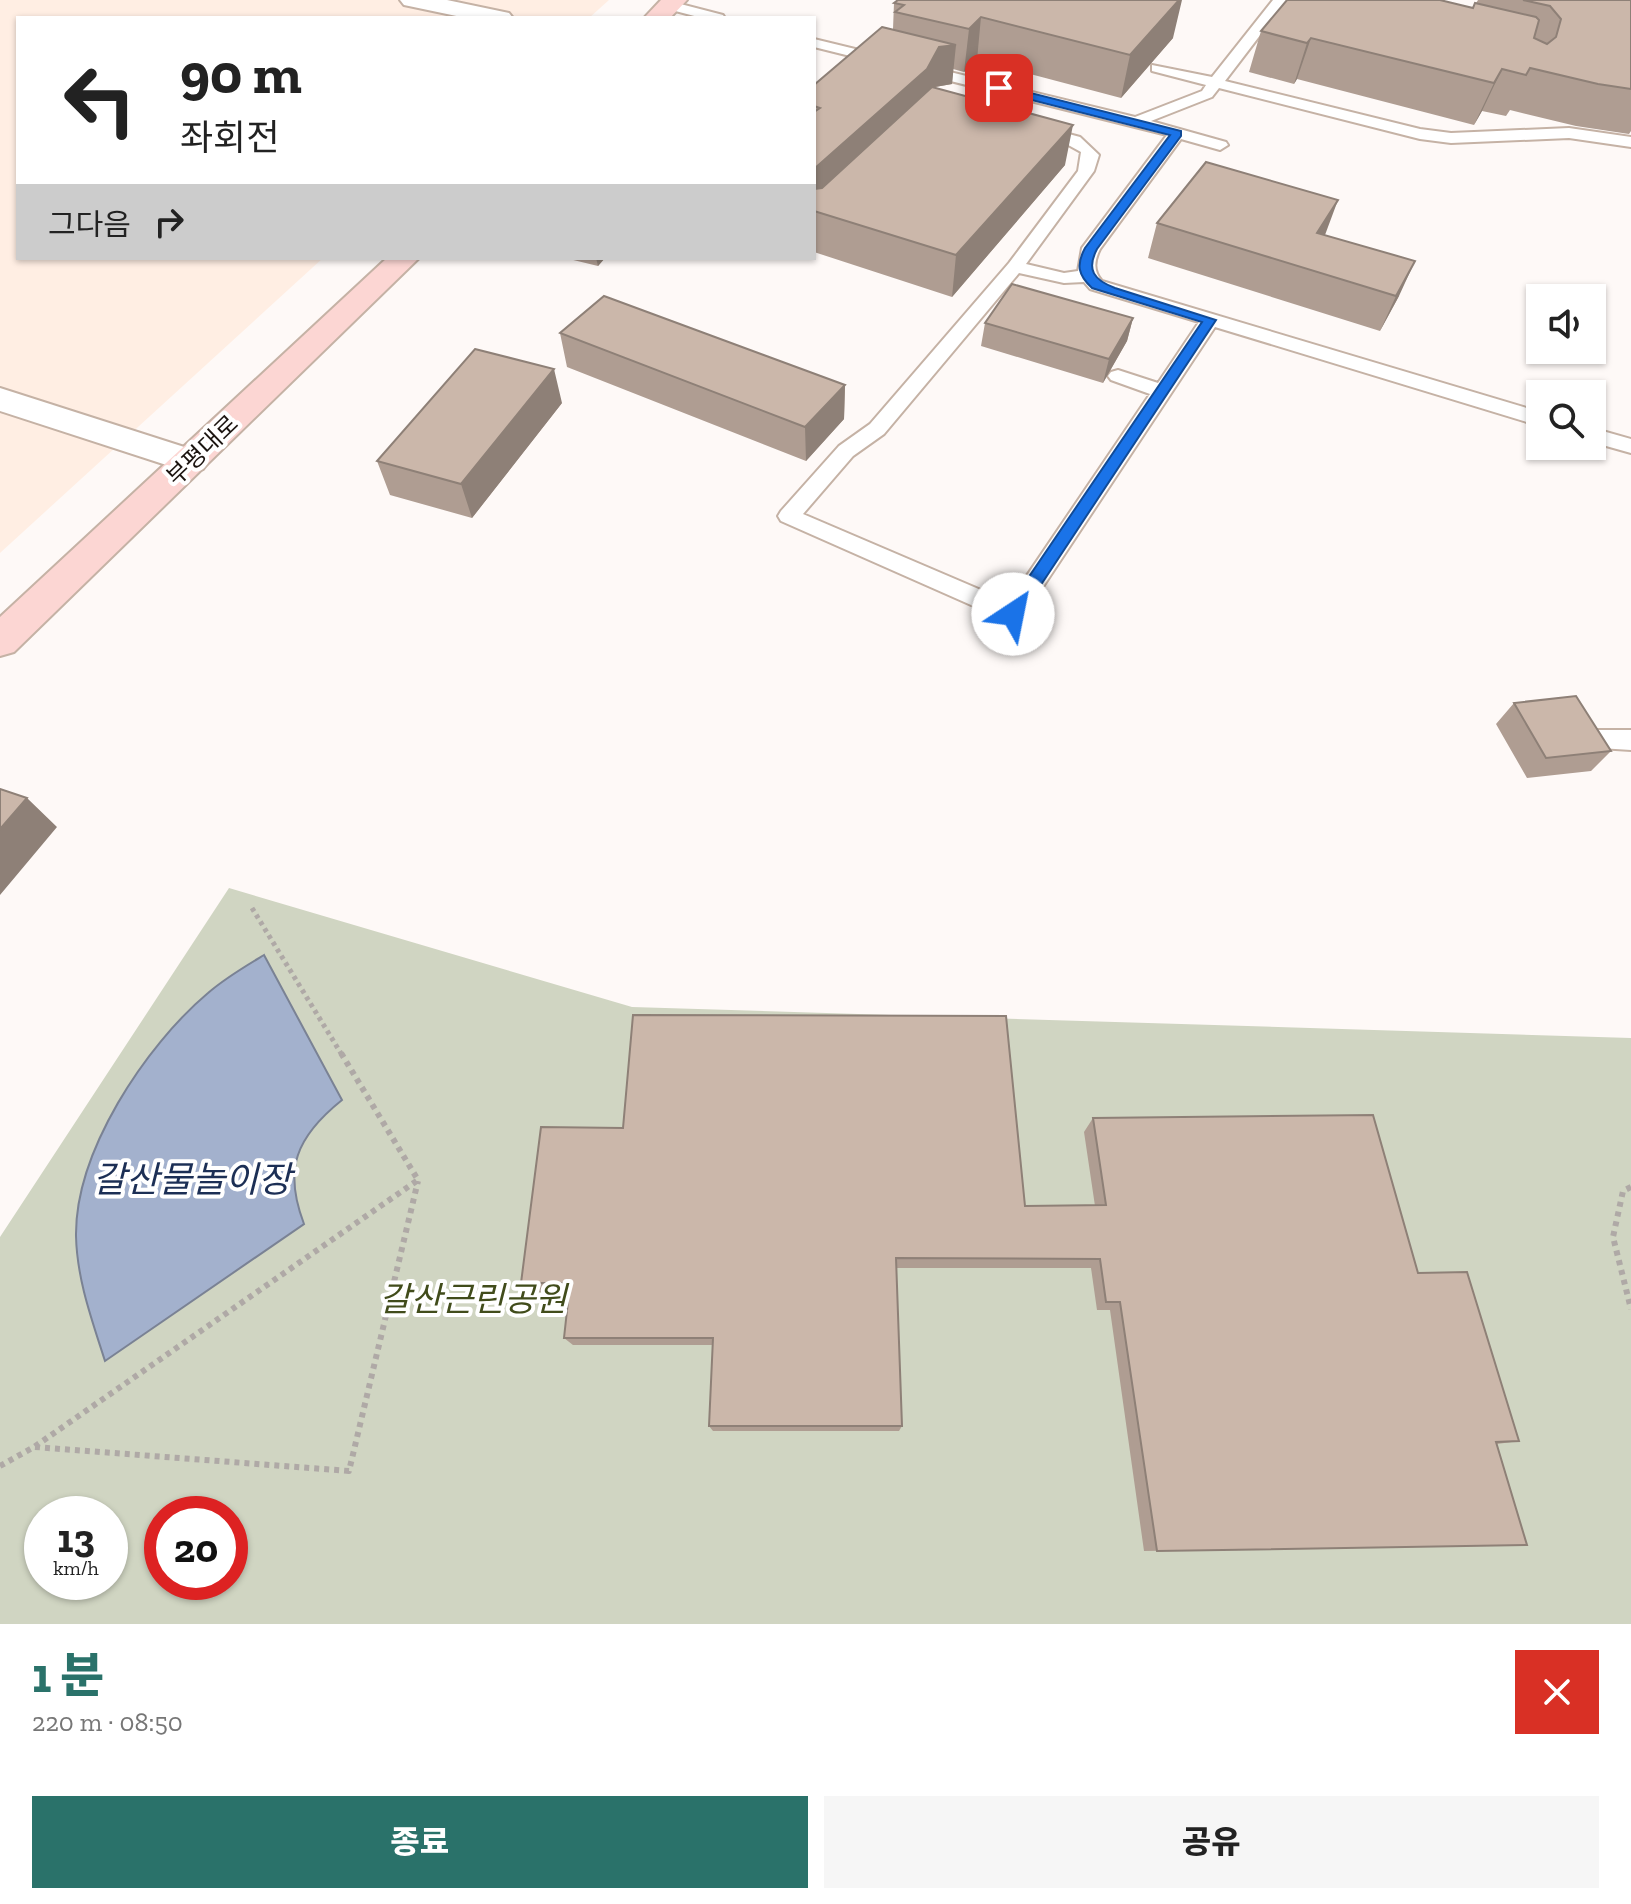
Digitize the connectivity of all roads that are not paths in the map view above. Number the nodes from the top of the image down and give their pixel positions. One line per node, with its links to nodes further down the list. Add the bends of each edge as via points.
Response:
1 (412, 0): 4 (street)
2 (1280, 0): 12 (lane)
3 (667, 8): 5 (lane)
4 (491, 16)
5 (708, 16)
6 (880, 38): 8 (lane)
7 (816, 44): 8 (lane)
8 (859, 55): 10 (lane); 11 (lane)
9 (1157, 68): 12 (lane)
10 (850, 72)
11 (945, 76): 13 (lane); 14 (lane)
12 (1215, 84): 14 (lane, via 1207,94); 17 (lane, via 1420,134 1451,138 1569,133)
13 (943, 96)
14 (1135, 122): 16 (lane)
15 (1016, 125): 20 (lane, via 1078,141 1091,155 1086,171)
16 (1177, 133): 18 (lane); 21 (lane, via 1091,248 1084,261)
17 (1631, 142)
18 (1220, 145)
19 (402, 260): 29 (main road, 부평대로)
20 (1015, 267): 21 (lane, via 1064,278); 24 (lane, via 877,429 846,451 789,516 1013,614)
21 (1087, 276): 22 (lane, via 1111,291)
22 (1210, 320): 24 (lane); 26 (lane)
23 (1118, 376): 24 (lane)
24 (1162, 391)
25 (0, 399): 29 (street)
26 (1526, 415)
27 (1606, 439): 28 (lane)
28 (1631, 446)
29 (191, 461): 30 (main road, 부평대로)
30 (0, 641)
31 (1593, 740): 32 (lane)
32 (1631, 740)

